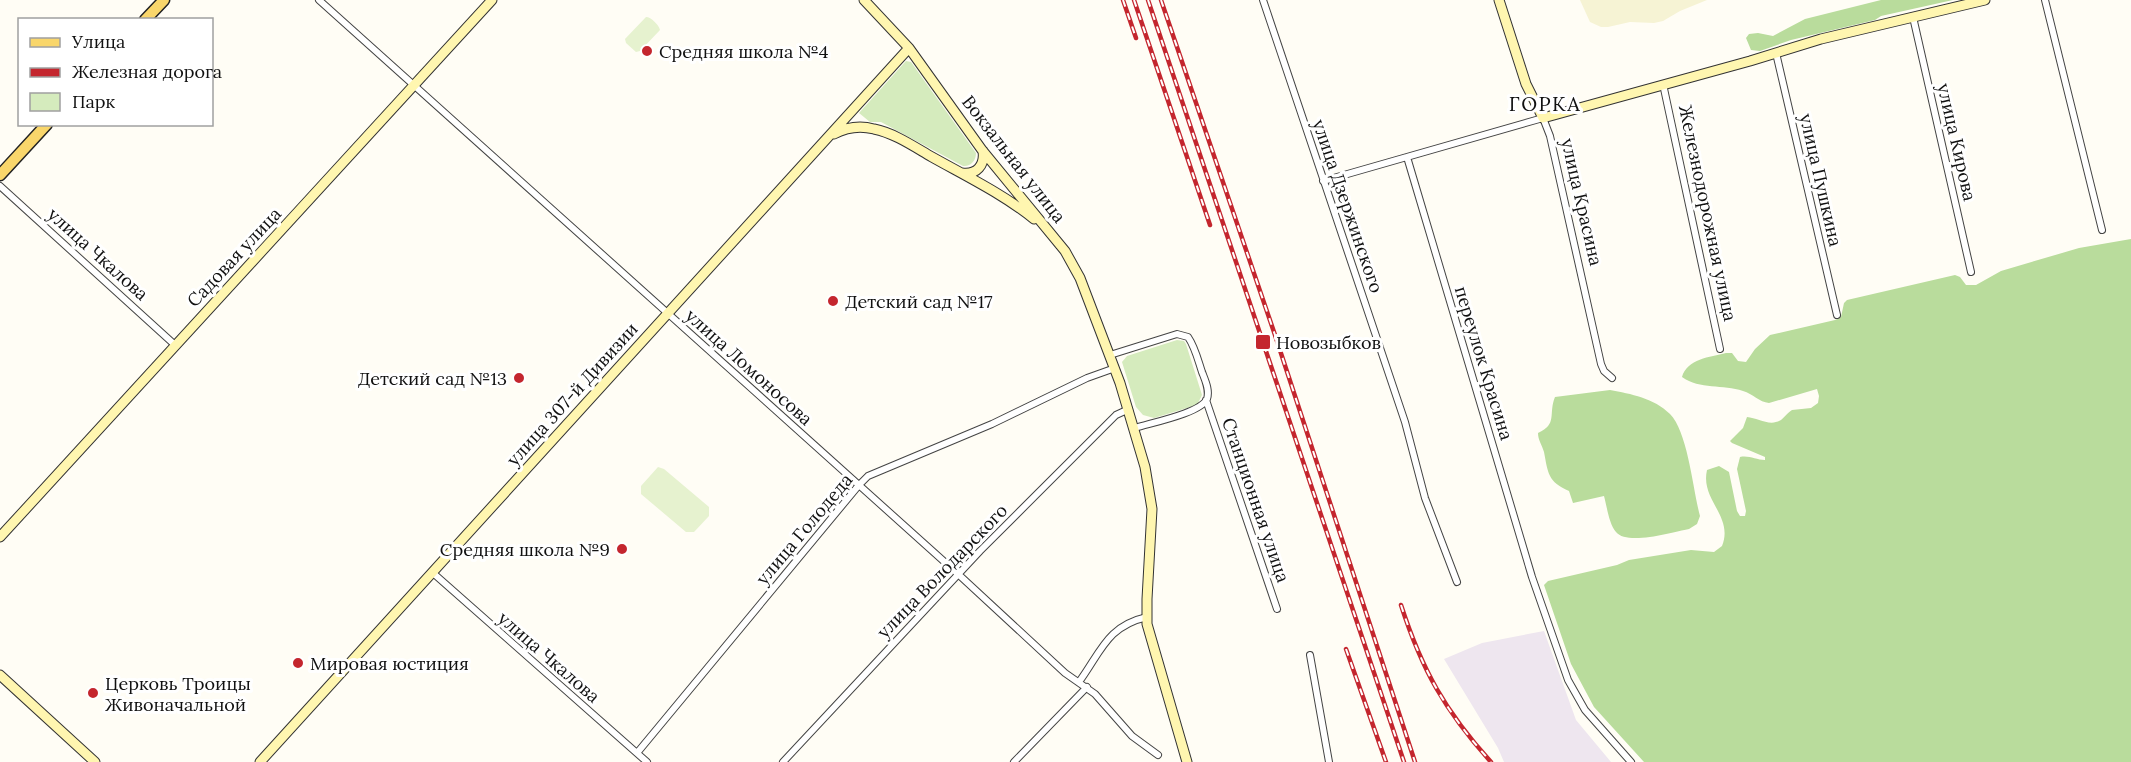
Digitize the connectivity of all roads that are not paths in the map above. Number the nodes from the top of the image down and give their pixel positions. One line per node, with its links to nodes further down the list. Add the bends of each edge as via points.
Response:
1 (164, 0): 10 (main road)
2 (319, 0): 14 (street, улица Ломоносова)
3 (492, 0): 14 (street, Садовая улица)
4 (864, 0): 11 (street, Вокзальная улица)
5 (1263, 0): 22 (street, улица Дзержинского)
6 (1498, 0): 15 (street, улица Красина, via 1526,84)
7 (1984, 0): 9 (street, Железнодорожная улица)
8 (2044, 0): 24 (street)
9 (1913, 17): 12 (street, Железнодорожная улица); 26 (street, улица Кирова)
10 (148, 18)
11 (909, 48): 17 (street, улица 307-й Дивизии); 18 (street, Вокзальная улица)
12 (1776, 53): 13 (street, Железнодорожная улица); 28 (street, улица Пушкина)
13 (1663, 84): 15 (street, Железнодорожная улица); 30 (street, Железнодорожная улица)
14 (413, 86): 27 (street, улица Ломоносова); 29 (street, Садовая улица)
15 (1543, 118): 19 (street, Железнодорожная улица); 33 (street, улица Красина, via 1601,364)
16 (45, 126): 21 (main road)
17 (825, 142): 20 (street, via 850,127 874,129); 27 (street, улица 307-й Дивизии)
18 (982, 150): 20 (street, via 980,168 971,174); 25 (street, Вокзальная улица)
19 (1407, 157): 22 (street, Железнодорожная улица); 57 (street, переулок Красина, via 1532,577 1574,691 1585,710)
20 (960, 172): 25 (street, via 1023,210)
21 (0, 176)
22 (1323, 182): 41 (street, улица Дзержинского, via 1405,422 1425,498)
23 (0, 186): 29 (street, улица Чкалова)
24 (2102, 230)
25 (1051, 234): 31 (street, Вокзальная улица, via 1074,265)
26 (1971, 272)
27 (668, 314): 37 (street, улица Ломоносова); 39 (street, улица 307-й Дивизии)
28 (1837, 315)
29 (175, 345): 38 (street, Садовая улица)
30 (1720, 349)
31 (1110, 355): 32 (street, Вокзальная улица); 34 (street, via 1177,334 1188,337 1206,384)
32 (1114, 368): 35 (street, Вокзальная улица); 37 (street, улица Голодеда, via 873,473)
33 (1612, 378)
34 (1206, 400): 36 (street, via 1198,408); 42 (street, Станционная улица)
35 (1129, 408): 36 (street, Вокзальная улица); 40 (street, улица Володарского, via 1110,420)
36 (1135, 428): 43 (street, Вокзальная улица, via 1152,509)
37 (859, 485): 40 (street, улица Ломоносова); 48 (street, улица Голодеда)
38 (0, 537)
39 (433, 573): 48 (street, улица Чкалова); 51 (street, улица 307-й Дивизии)
40 (958, 574): 46 (street, улица Ломоносова); 53 (street, улица Володарского)
41 (1457, 582)
42 (1277, 609)
43 (1147, 617): 46 (street, via 1118,628); 55 (street, Вокзальная улица)
44 (1310, 655): 56 (street)
45 (0, 675): 50 (street)
46 (1079, 682): 47 (street, улица Ломоносова)
47 (1087, 687): 49 (street, улица Ломоносова, via 1132,736); 54 (street)
48 (637, 753): 52 (street, улица Чкалова)
49 (1158, 755)
50 (94, 762)
51 (260, 762)
52 (647, 762)
53 (783, 762)
54 (1014, 762)
55 (1187, 762)
56 (1329, 762)
57 (1630, 762)

